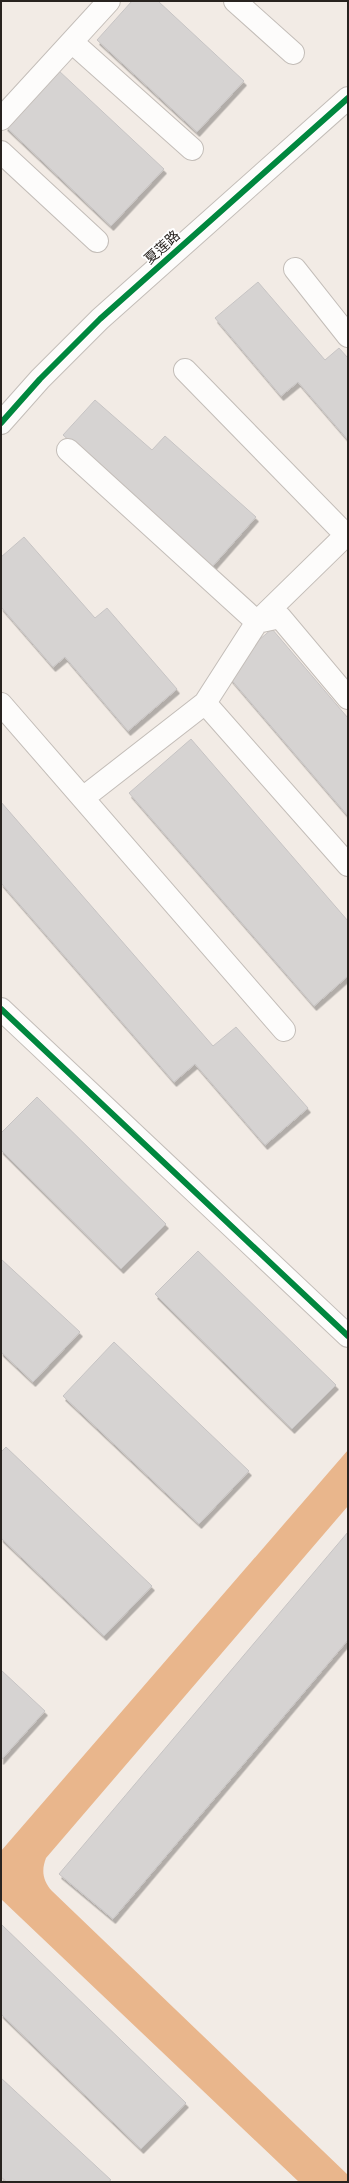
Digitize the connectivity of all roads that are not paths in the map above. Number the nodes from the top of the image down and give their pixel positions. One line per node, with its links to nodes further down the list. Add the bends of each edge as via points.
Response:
1 (109, 1): 3 (street)
2 (235, 1): 4 (street)
3 (72, 42): 6 (street); 7 (street)
4 (293, 53)
5 (348, 98): 13 (street, 夏莲路, via 100,319)
6 (1, 119)
7 (192, 149)
8 (1, 152): 9 (street)
9 (97, 241)
10 (295, 269): 11 (street)
11 (348, 336)
12 (185, 370): 15 (street)
13 (1, 423)
14 (68, 450): 16 (street)
15 (347, 534): 16 (street)
16 (257, 622): 17 (street, via 280,617); 18 (street)
17 (348, 698)
18 (205, 703): 20 (street); 21 (street)
19 (1, 704): 20 (street)
20 (83, 798): 23 (street)
21 (348, 865)
22 (1, 1009): 24 (street)
23 (284, 1030)
24 (348, 1336)

